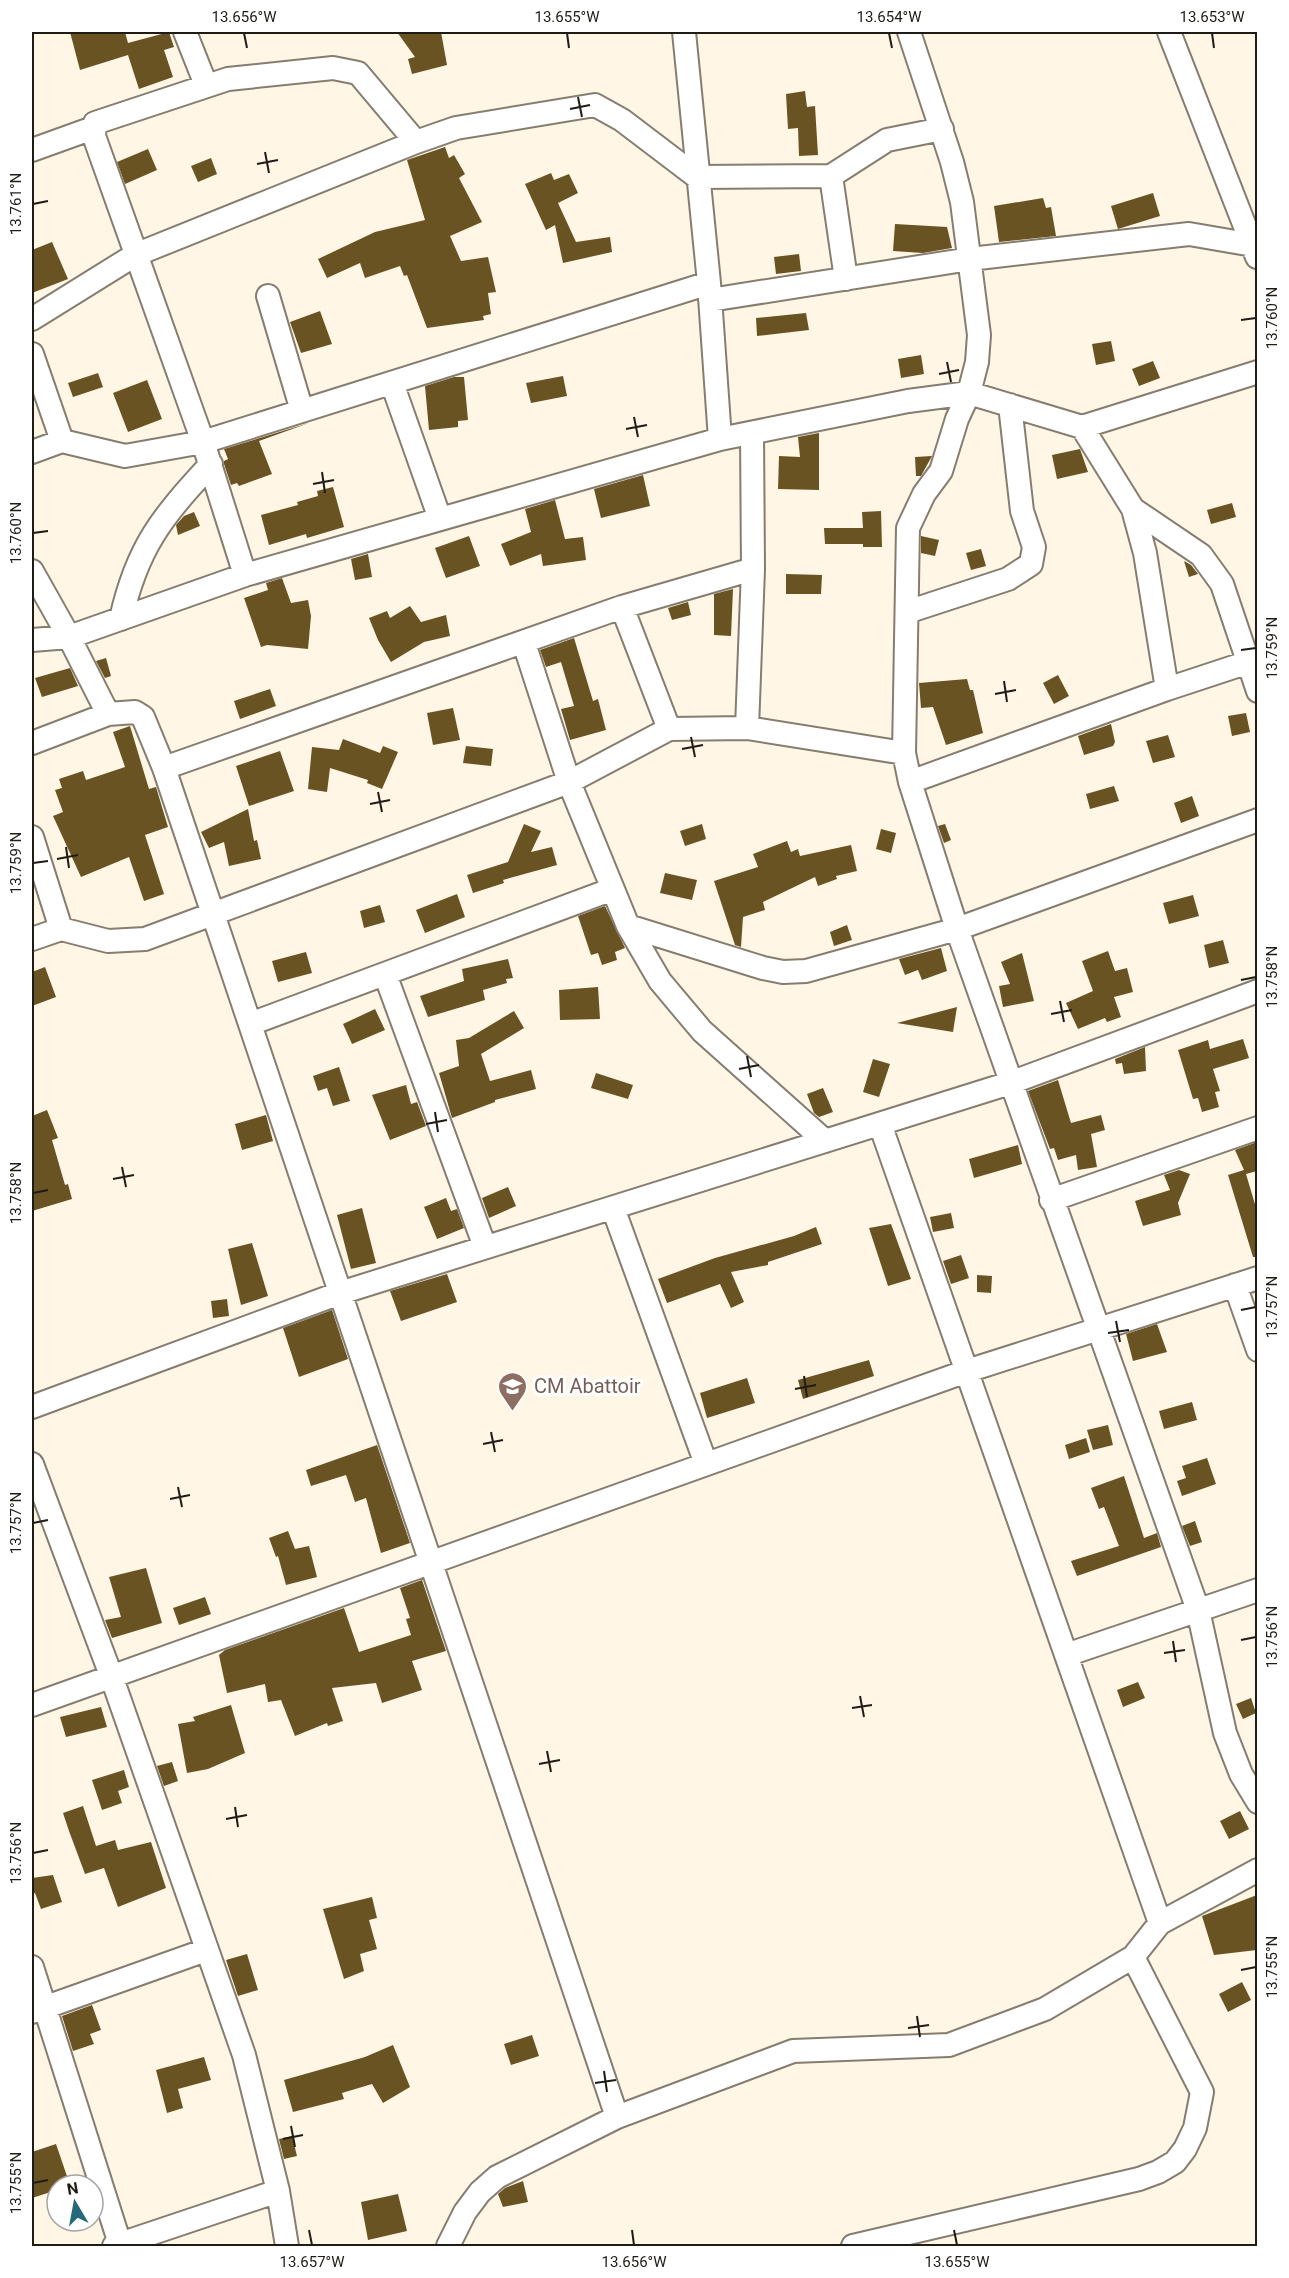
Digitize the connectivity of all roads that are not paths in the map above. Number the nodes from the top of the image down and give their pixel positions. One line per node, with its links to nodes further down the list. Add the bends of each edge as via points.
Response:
1 (185, 32): 5 (street)
2 (684, 32): 11 (street)
3 (909, 32): 7 (street)
4 (1169, 32): 12 (street)
5 (206, 85): 6 (street, via 95,123); 8 (street, via 333,68 358,73)
6 (93, 128): 9 (street); 13 (street)
7 (942, 129): 10 (street, via 888,140); 14 (street, via 962,202)
8 (416, 142): 11 (street, via 456,128 595,105 622,120); 13 (street)
9 (32, 150)
10 (831, 176): 11 (street); 15 (street)
11 (697, 177): 16 (street)
12 (1255, 252): 14 (street, via 1189,234)
13 (135, 255): 18 (street); 29 (street)
14 (970, 259): 15 (street); 22 (street, via 979,335)
15 (846, 279): 16 (street)
16 (710, 291): 21 (street); 27 (street)
17 (268, 296): 24 (street)
18 (32, 319)
19 (32, 354): 28 (street)
20 (1257, 372): 25 (street)
21 (392, 383): 24 (street); 33 (street)
22 (969, 393): 23 (street); 26 (street, via 908,401); 38 (street, via 941,471 924,494 908,528)
23 (1010, 405): 25 (street); 38 (street, via 1022,511 1034,547 1032,564 1008,579)
24 (302, 411): 29 (street)
25 (1082, 427): 32 (street)
26 (752, 433): 27 (street); 34 (street)
27 (720, 439): 33 (street)
28 (62, 441): 29 (street, via 125,456); 30 (street)
29 (203, 442): 31 (street)
30 (32, 452)
31 (210, 464): 36 (street); 39 (street, via 154,529 129,583)
32 (1132, 509): 43 (street, via 1201,555 1222,584); 44 (street, via 1145,553)
33 (440, 519): 36 (street)
34 (753, 569): 37 (street); 47 (street)
35 (32, 571): 40 (street)
36 (245, 574): 39 (street)
37 (622, 607): 42 (street); 48 (street)
38 (907, 612): 50 (street)
39 (121, 619): 40 (street)
40 (69, 637): 41 (street); 46 (street)
41 (32, 640)
42 (524, 643): 51 (street); 52 (street)
43 (1252, 661): 44 (street); 45 (street)
44 (1167, 689): 53 (street)
45 (1257, 691)
46 (108, 714): 49 (street); 51 (street, via 135,712 142,717)
47 (747, 728): 48 (street); 50 (street)
48 (669, 729): 52 (street)
49 (32, 743)
50 (904, 753): 53 (street)
51 (164, 768): 57 (street)
52 (569, 782): 56 (street); 57 (street)
53 (910, 782): 60 (street)
54 (1257, 820): 60 (street)
55 (32, 837): 59 (street)
56 (613, 889): 58 (street); 62 (street)
57 (213, 913): 59 (street, via 145,939 108,941); 64 (street)
58 (628, 926): 60 (street, via 783,972 806,971); 68 (street, via 660,981 702,1031)
59 (61, 929): 61 (street)
60 (957, 929): 65 (street)
61 (32, 939)
62 (386, 974): 64 (street); 71 (street)
63 (1257, 991): 65 (street)
64 (249, 1024): 74 (street)
65 (1010, 1083): 66 (street); 69 (street)
66 (880, 1124): 68 (street); 77 (street)
67 (1257, 1128): 69 (street)
68 (825, 1142): 70 (street)
69 (1051, 1200): 75 (street)
70 (613, 1208): 71 (street); 80 (street)
71 (485, 1247): 74 (street)
72 (1257, 1278): 73 (street)
73 (1235, 1285): 75 (street); 76 (street)
74 (340, 1293): 78 (street); 81 (street)
75 (1096, 1329): 77 (street); 83 (street)
76 (1257, 1350)
77 (967, 1371): 80 (street); 84 (street)
78 (32, 1407)
79 (32, 1464): 85 (street)
80 (706, 1464): 81 (street)
81 (431, 1563): 85 (street); 94 (street)
82 (1257, 1590): 83 (street)
83 (1198, 1610): 84 (street); 87 (street, via 1225,1733)
84 (1066, 1655): 89 (street)
85 (112, 1678): 86 (street); 90 (street)
86 (32, 1706)
87 (1257, 1802)
88 (1257, 1870): 89 (street)
89 (1160, 1923): 91 (street)
90 (206, 1950): 93 (street); 95 (street, via 244,2055)
91 (1133, 1957): 94 (street, via 1045,2009 949,2045 793,2051); 99 (street, via 1202,2092 1195,2128 1175,2162 1139,2179)
92 (32, 1967): 93 (street)
93 (38, 2010): 96 (street)
94 (617, 2117): 98 (street, via 497,2177 465,2212)
95 (278, 2191): 96 (street); 97 (street)
96 (117, 2245)
97 (287, 2247)
98 (448, 2247)
99 (854, 2247)

